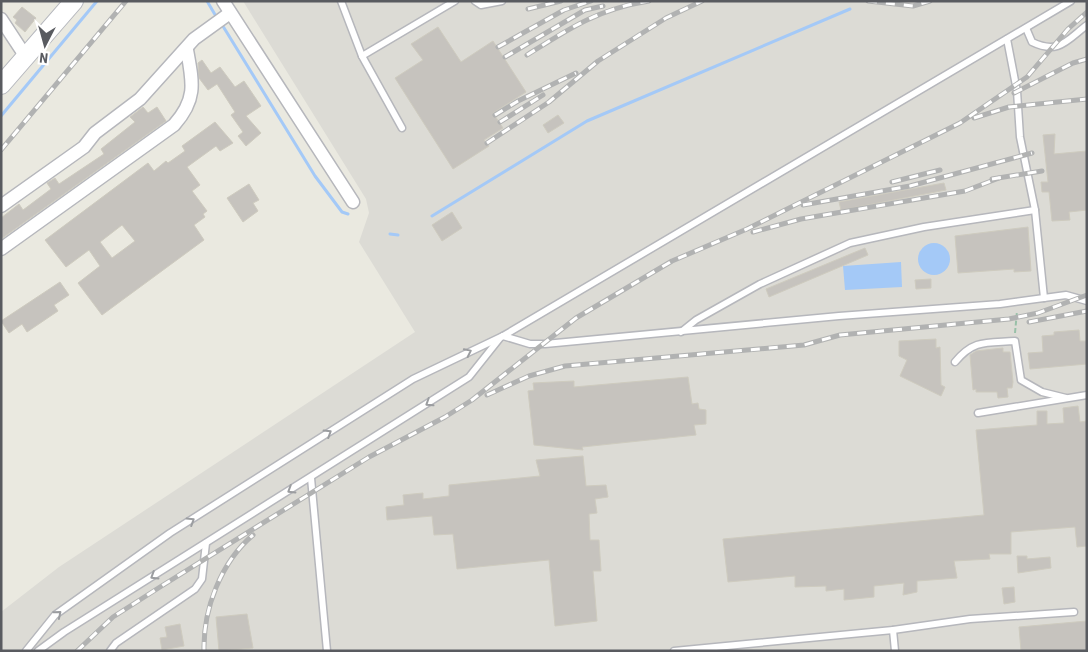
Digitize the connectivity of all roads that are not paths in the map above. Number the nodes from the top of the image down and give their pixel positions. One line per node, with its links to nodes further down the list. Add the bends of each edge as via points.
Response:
1 (74, 1): 15 (street)
2 (222, 1): 8 (street)
3 (341, 1): 14 (lane)
4 (455, 1): 14 (lane)
5 (475, 1): 6 (lane, via 481,5)
6 (502, 1)
7 (1071, 1): 11 (lane)
8 (223, 18): 13 (street, via 194,40); 18 (street)
9 (1, 19): 15 (street)
10 (1087, 25): 11 (lane, via 1067,42 1053,48 1043,48 1032,42)
11 (1026, 28): 12 (lane)
12 (1007, 39): 20 (lane, via 1017,91 1020,137); 25 (lane)
13 (187, 50): 19 (street, via 140,99 95,133 84,147); 21 (street, via 193,85 191,100 174,125)
14 (362, 56): 17 (lane)
15 (26, 57): 16 (street)
16 (1, 85)
17 (402, 128)
18 (353, 202)
19 (1, 206)
20 (1035, 210): 22 (lane); 24 (lane, via 924,227 850,243 760,284)
21 (1, 249)
22 (1044, 298): 23 (lane, via 1066,295); 24 (lane)
23 (1087, 301)
24 (681, 332): 25 (lane, via 544,344 530,344)
25 (503, 336): 30 (lane, one-way to 30, via 469,377); 34 (lane, one-way to 25, via 55,615 170,534 413,379)
26 (955, 362): 28 (lane, via 966,348 1015,340 1020,380 1042,392)
27 (1087, 394): 28 (lane)
28 (1066, 398): 29 (lane)
29 (978, 412)
30 (311, 478): 31 (lane, one-way to 31); 37 (lane)
31 (206, 543): 35 (lane, one-way to 35); 36 (lane, via 202,579 195,589 116,643)
32 (1074, 612): 33 (lane, via 970,619)
33 (893, 630): 38 (lane); 39 (lane)
34 (26, 651)
35 (38, 651)
36 (110, 651)
37 (327, 651)
38 (674, 651)
39 (895, 651)

